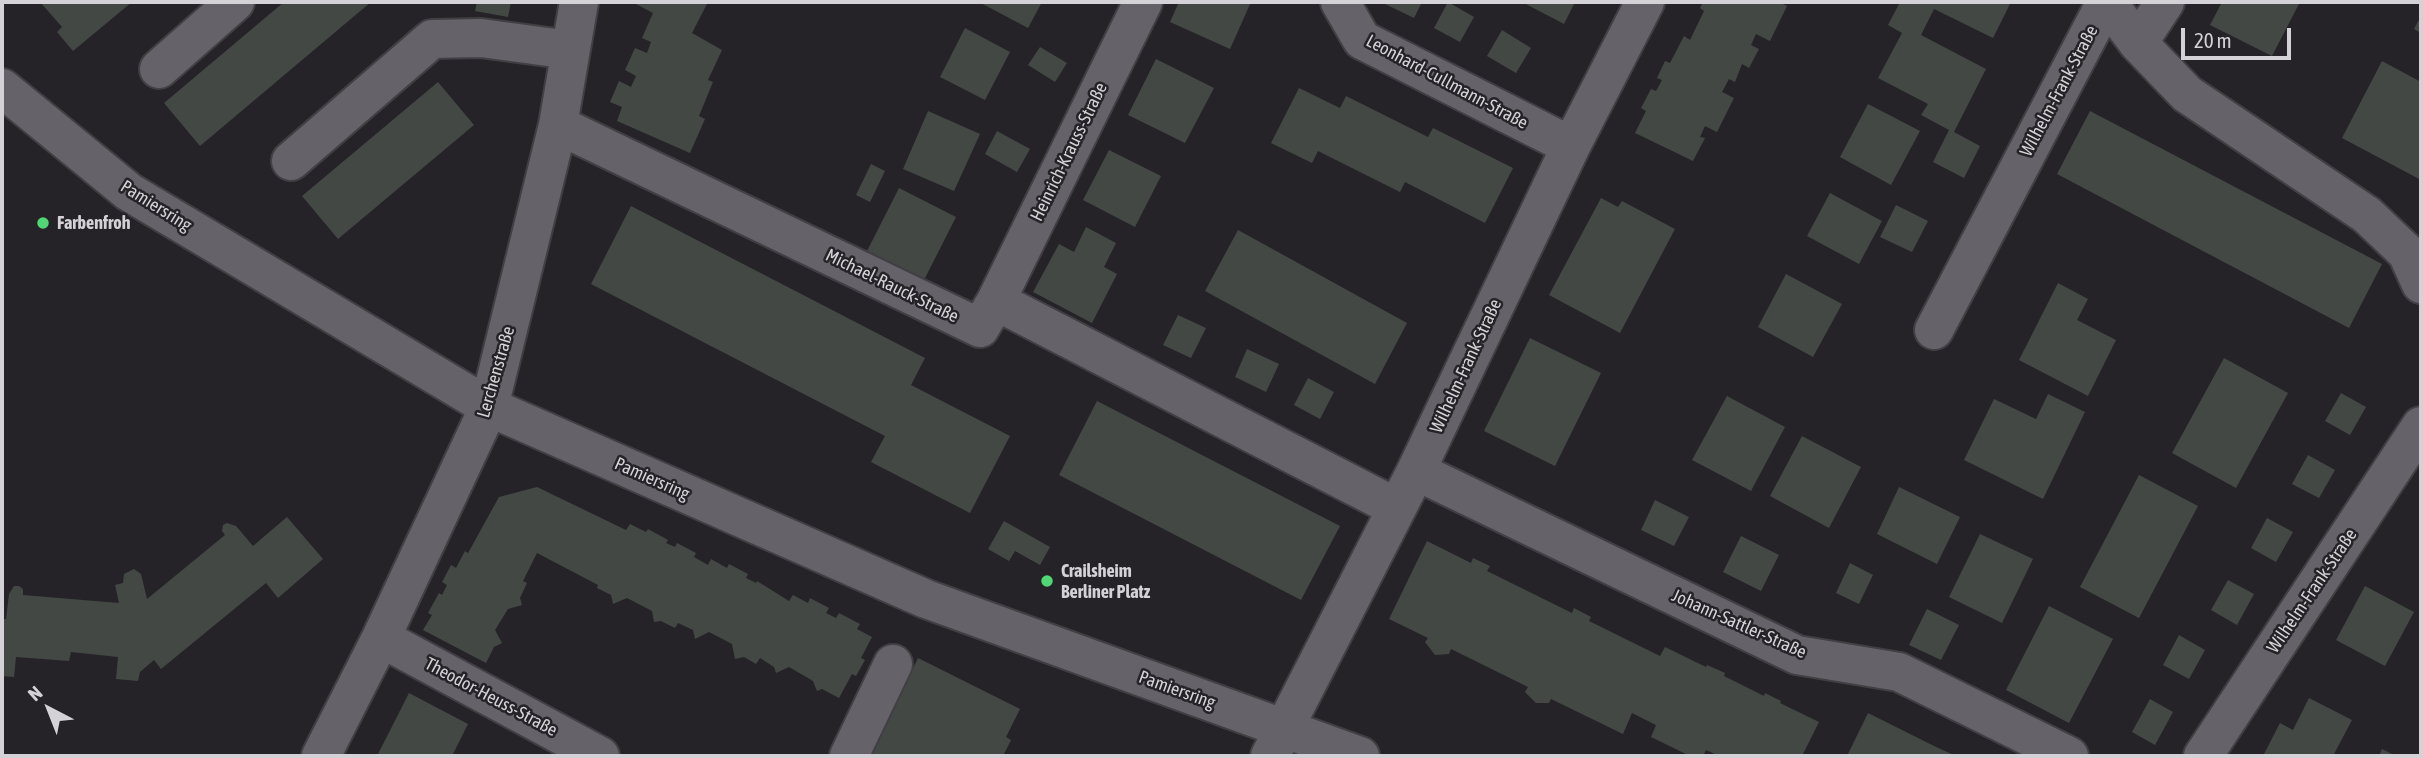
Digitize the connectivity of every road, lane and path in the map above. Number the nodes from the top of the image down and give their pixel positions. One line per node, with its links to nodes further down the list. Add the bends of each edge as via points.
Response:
1 (235, 2): 10 (street)
2 (579, 2): 9 (street, Lerchenstraße)
3 (1143, 2): 16 (street, Heinrich-Krauss-Straße)
4 (1340, 2): 13 (street, Leonhard-Cullmann-Straße, via 1362,40)
5 (1645, 2): 13 (street, Wilhelm-Frank-Straße)
6 (2106, 2): 8 (street, Wilhelm-Frank-Straße); 17 (street, Wilhelm-Frank-Straße)
7 (2165, 2): 8 (street)
8 (2138, 43): 15 (street, Wilhelm-Frank-Straße, via 2187,94 2367,215)
9 (570, 50): 12 (street, Lerchenstraße); 14 (street, via 481,38 432,38)
10 (159, 69)
11 (2, 88): 18 (street, Pamiersring, via 129,192)
12 (558, 125): 16 (street, Michael-Rauck-Straße, via 980,328); 18 (street, Lerchenstraße)
13 (1570, 146): 20 (street, Wilhelm-Frank-Straße)
14 (291, 161)
15 (2416, 260)
16 (996, 301): 21 (street)
17 (1934, 330)
18 (489, 407): 22 (street, Lerchenstraße); 24 (street, Pamiersring, via 926,599)
19 (2421, 426): 30 (street, Wilhelm-Frank-Straße)
20 (1416, 471): 21 (street, Wilhelm-Frank-Straße); 29 (street, Johann-Sattler-Straße, via 1797,655 1899,672)
21 (1397, 508): 24 (street, Wilhelm-Frank-Straße)
22 (381, 638): 25 (street, Lerchenstraße); 26 (street, Theodor-Heuss-Straße)
23 (893, 664): 27 (street)
24 (1277, 742): 28 (street, Pamiersring)
25 (321, 756)
26 (600, 756)
27 (849, 756)
28 (1360, 756)
29 (2069, 756)
30 (2203, 756)

